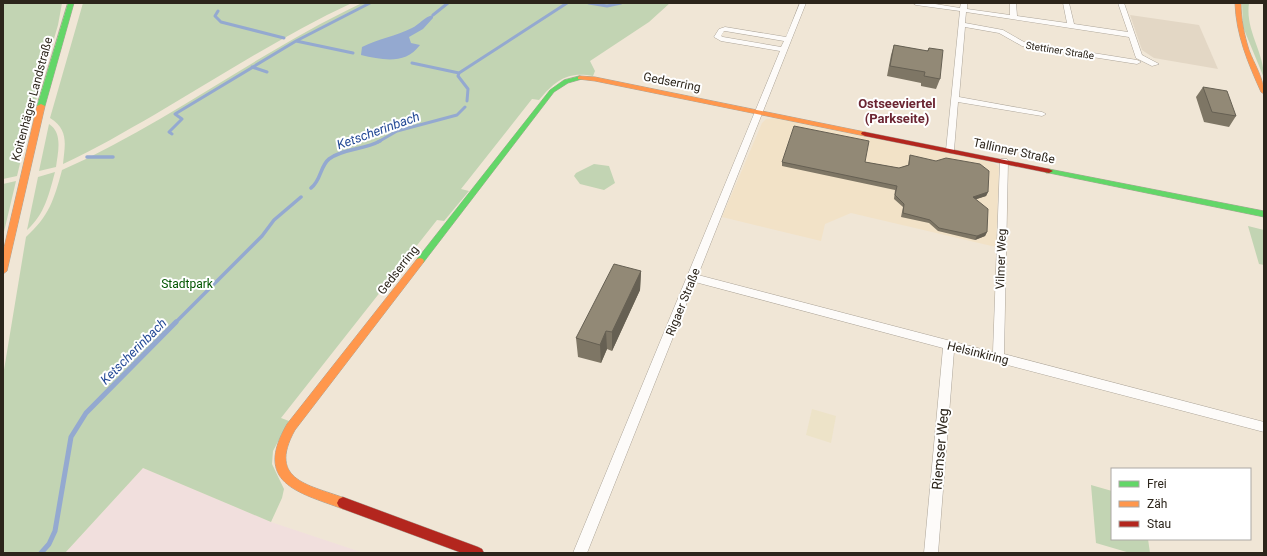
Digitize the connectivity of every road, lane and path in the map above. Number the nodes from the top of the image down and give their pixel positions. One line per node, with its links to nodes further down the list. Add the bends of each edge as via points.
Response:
1 (70, 3): 24 (street, Koitenhäger Landstraße, via 39,113)
2 (803, 3): 13 (street, Rigaer Straße)
3 (916, 3): 8 (street)
4 (1013, 3): 9 (street)
5 (1066, 3): 11 (street)
6 (1121, 3): 12 (street)
7 (1238, 3): 17 (street, via 1243,45)
8 (964, 7): 9 (street); 10 (street)
9 (1014, 18): 11 (street)
10 (962, 25): 15 (street, Stettiner Straße, via 1001,31 1022,44); 18 (street)
11 (1071, 26): 12 (street)
12 (1132, 35): 16 (street, via 1139,56)
13 (788, 40): 14 (street, Rigaer Straße); 14 (street, via 725,29 721,30 718,36 721,39)
14 (784, 50): 19 (street, Rigaer Straße)
15 (1137, 62)
16 (1155, 64)
17 (1264, 92)
18 (955, 99): 20 (street); 21 (street)
19 (759, 111): 21 (street, Tallinner Straße); 25 (street, Rigaer Straße); 29 (street, Gedserring, via 595,79 575,78 556,86 283,440 280,466 296,485)
20 (1042, 114)
21 (950, 150): 22 (street, Tallinner Straße)
22 (1004, 161): 23 (street, Tallinner Straße); 27 (street, Vilmer Weg)
23 (1264, 214)
24 (3, 271)
25 (693, 278): 26 (street, Helsinkiring); 30 (street, Rigaer Straße)
26 (949, 345): 27 (street, Helsinkiring); 31 (street, Riemser Weg)
27 (998, 358): 28 (street, Helsinkiring)
28 (1264, 427)
29 (478, 553)
30 (580, 553)
31 (931, 553)

